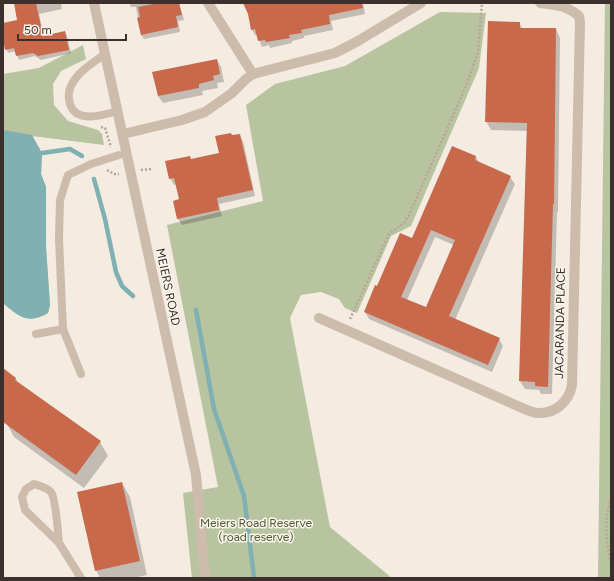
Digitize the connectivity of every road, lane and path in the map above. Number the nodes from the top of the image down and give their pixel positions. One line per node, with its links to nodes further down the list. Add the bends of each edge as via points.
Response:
1 (94, 3): 6 (street, MEIERS ROAD)
2 (208, 3): 7 (street)
3 (420, 3): 7 (street, via 335,53)
4 (482, 3): 16 (path, via 478,52 466,86 409,215 404,223 389,234)
5 (540, 3): 15 (street, JACARANDA PLACE, via 562,5 571,9 579,16 580,22 571,392 554,410 547,413 532,412)
6 (105, 54): 8 (street, MEIERS ROAD); 8 (lane, via 80,74 68,95 71,107 76,113 100,116)
7 (253, 74): 10 (street, via 205,112)
8 (117, 111): 10 (street, MEIERS ROAD)
9 (100, 126): 11 (path, via 105,128)
10 (123, 134): 24 (street, MEIERS ROAD, via 196,475)
11 (116, 156): 14 (path); 17 (lane, via 68,175 60,200)
12 (151, 169): 13 (path)
13 (142, 170)
14 (120, 174)
15 (319, 318)
16 (348, 321)
17 (63, 329): 18 (lane); 19 (lane)
18 (36, 334)
19 (81, 374)
20 (611, 498): 22 (path, via 607,511 607,548)
21 (59, 543): 21 (lane, via 25,510 22,497 26,489 34,484 45,487 52,494); 23 (lane)
22 (611, 563)
23 (81, 578)
24 (205, 578)

